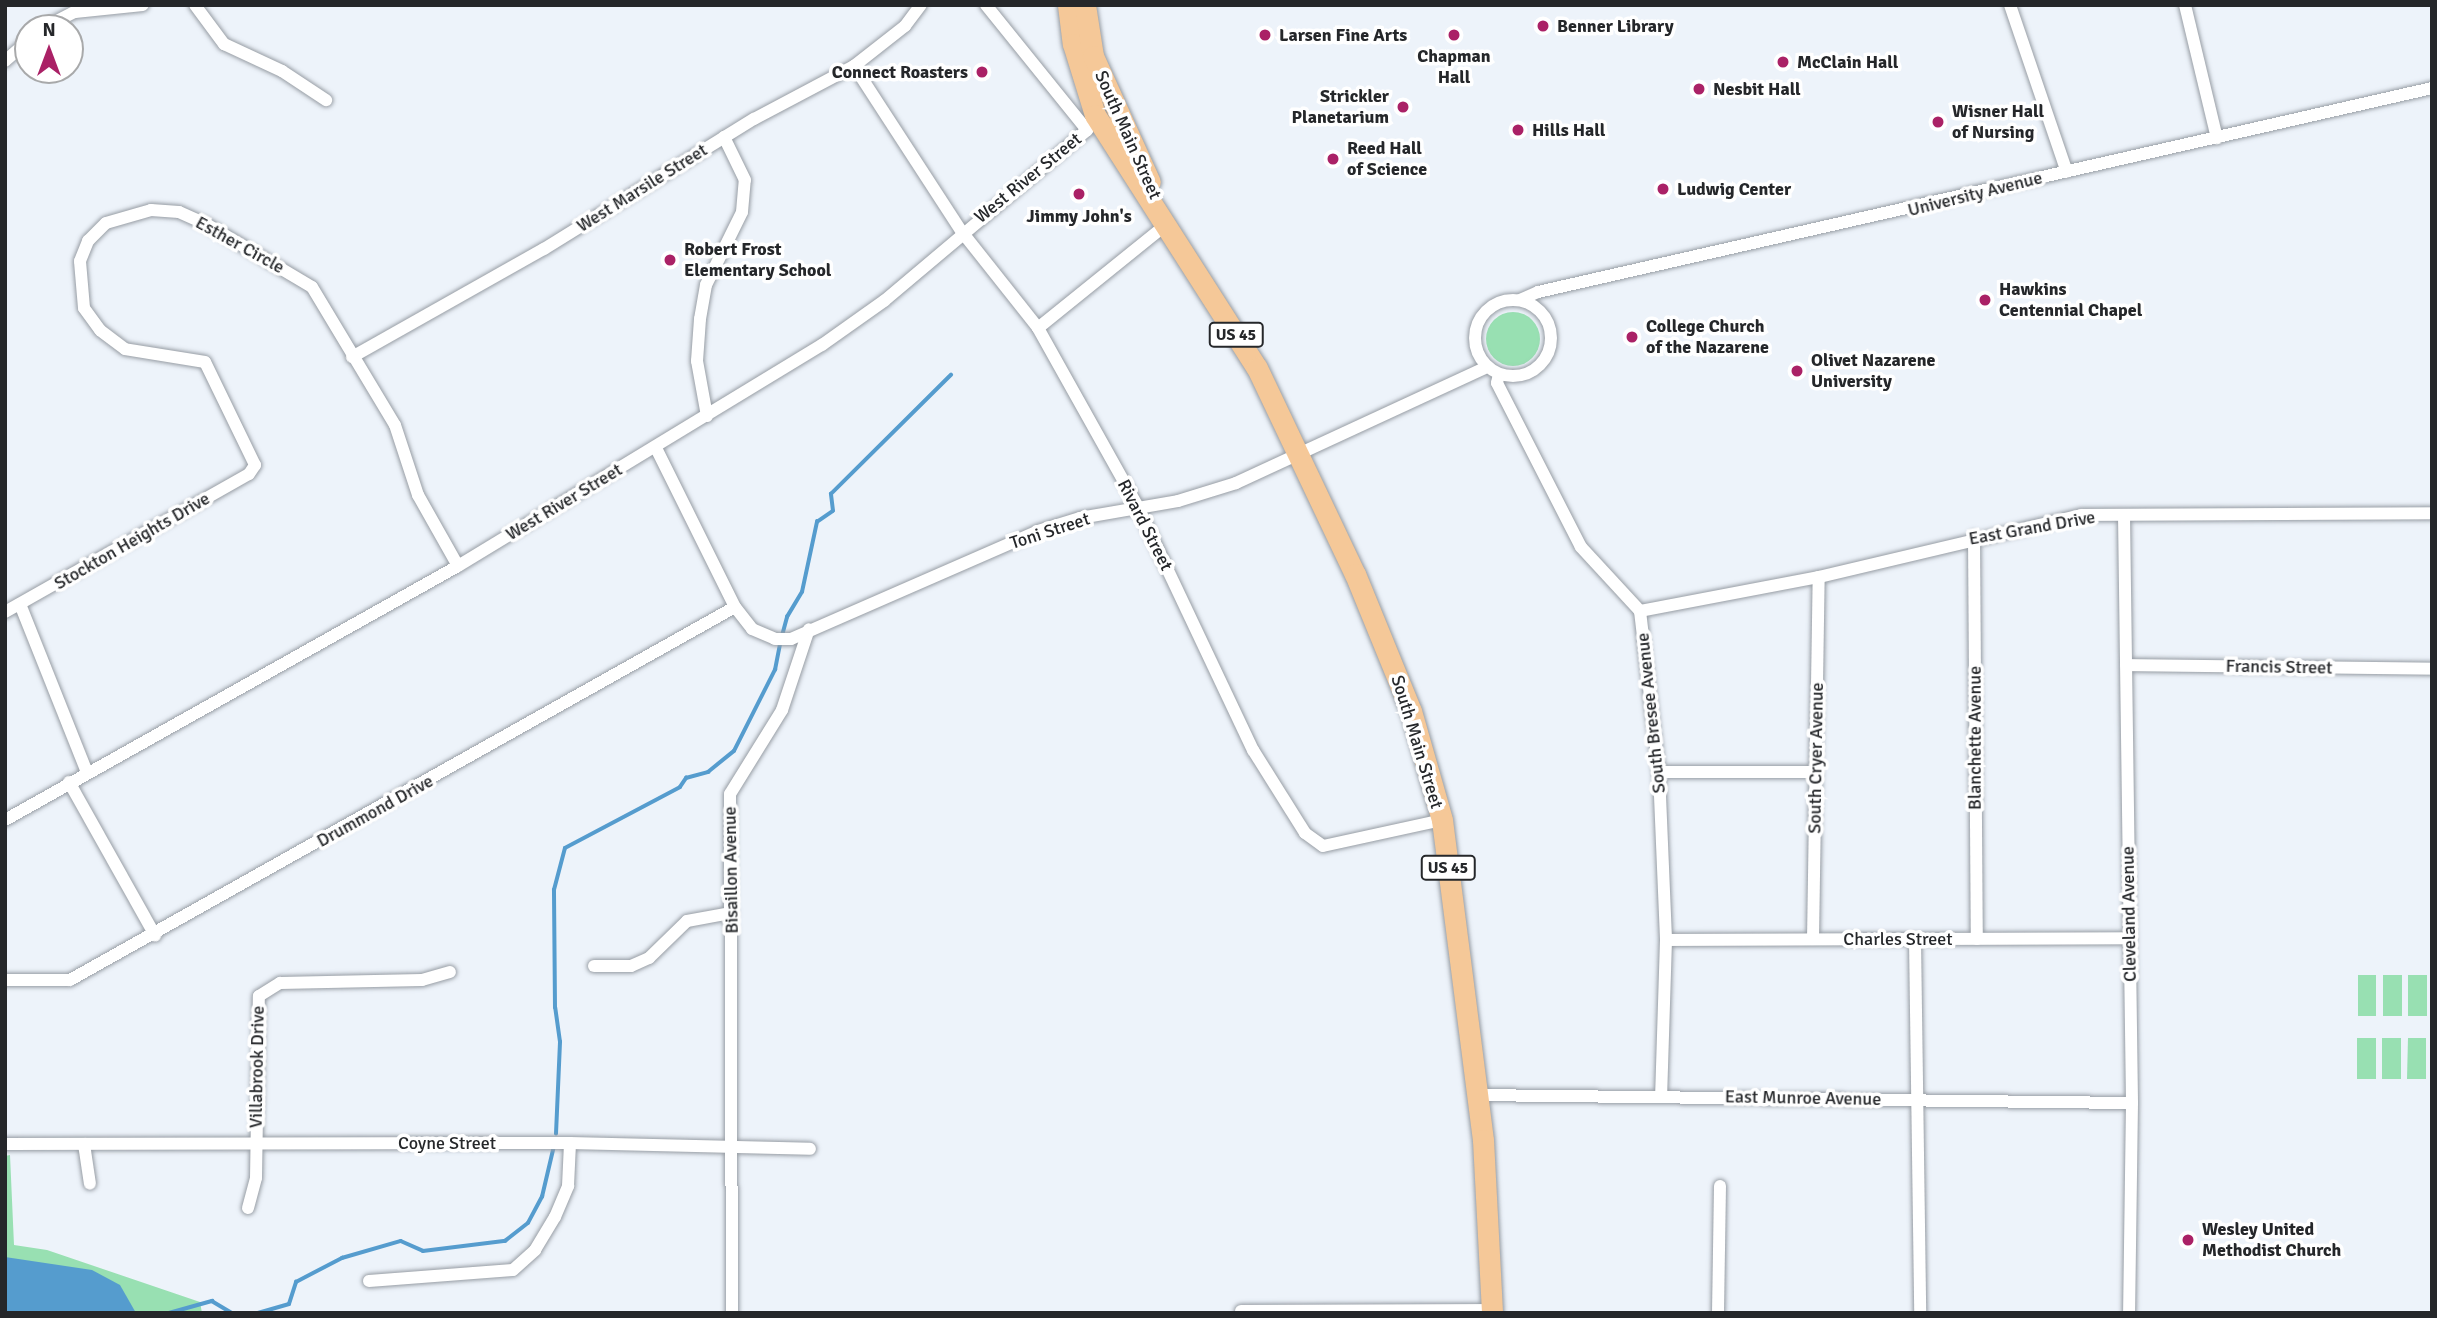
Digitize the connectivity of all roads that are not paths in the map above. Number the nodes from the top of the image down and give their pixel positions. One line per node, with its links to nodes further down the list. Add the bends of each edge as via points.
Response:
1 (143, 5): 9 (street)
2 (195, 5): 12 (street, via 224,44 282,71)
3 (921, 5): 10 (street, West Marsile Street, via 905,26)
4 (986, 5): 13 (street, South Main Street)
5 (1068, 5): 13 (main road, South Main Street / US 45)
6 (1085, 5): 17 (main road, South Main Street / US 45, via 1097,66)
7 (2010, 5): 16 (street)
8 (2185, 5): 15 (street)
9 (71, 14)
10 (854, 66): 14 (street, West Marsile Street); 18 (street, Rivard Street)
11 (2432, 88): 15 (street, University Avenue)
12 (326, 100)
13 (1091, 122): 17 (main road, South Main Street / US 45, via 1108,136); 18 (street, West River Street)
14 (724, 137): 21 (street, West Marsile Street, via 544,249); 24 (street, via 745,180 742,212 706,285 699,319 697,361)
15 (2217, 138): 16 (street, University Avenue)
16 (2067, 172): 19 (street, University Avenue, via 1538,292)
17 (1168, 223): 20 (street); 26 (main road, South Main Street / US 45, via 1257,368)
18 (961, 232): 20 (street, Rivard Street); 24 (street, West River Street, via 884,301)
19 (1520, 300): 22 (street, University Avenue, via 1496,304 1478,321 1475,345); 23 (street, via 1532,304 1549,323 1551,348 1536,369 1525,375)
20 (1038, 328): 28 (street, Rivard Street)
21 (352, 357): 27 (street, Esther Circle, via 312,287 179,212 151,210 106,223 88,241 80,261 84,308 100,330 125,349 199,358); 32 (street, via 395,425 418,495)
22 (1487, 366): 23 (street); 26 (street)
23 (1499, 374): 36 (street, South Bresee Avenue, via 1497,383 1581,547)
24 (707, 416): 25 (street, West River Street)
25 (656, 448): 32 (street, West River Street); 35 (street)
26 (1297, 452): 28 (street, Toni Street, via 1236,483); 46 (main road, South Main Street / US 45, via 1382,637 1411,711)
27 (255, 465): 34 (street, Stockton Heights Drive, via 249,474)
28 (1139, 509): 38 (street, Toni Street, via 1080,518 1038,531); 46 (street, Rivard Street, via 1254,750 1305,833 1323,846)
29 (2432, 513): 30 (street, East Grand Drive)
30 (2124, 515): 31 (street, East Grand Drive, via 2081,515); 39 (street, Cleveland Avenue)
31 (1974, 537): 33 (street, East Grand Drive); 52 (street, Blanchette Avenue)
32 (458, 566): 41 (street, West River Street)
33 (1819, 577): 36 (street, East Grand Drive); 43 (street, South Cryer Avenue)
34 (20, 604): 37 (street, Stockton Heights Drive); 41 (street)
35 (736, 607): 38 (street, via 752,629 775,639 796,637); 48 (street, Drummond Drive)
36 (1640, 611): 42 (street, South Bresee Avenue)
37 (5, 612)
38 (809, 629): 47 (street, Bisaillon Avenue, via 782,710 730,794)
39 (2126, 665): 40 (street, Francis Street); 49 (street, Cleveland Avenue)
40 (2432, 668)
41 (87, 772): 44 (street, West River Street)
42 (1659, 772): 43 (street); 53 (street, South Bresee Avenue)
43 (1816, 772): 50 (street, South Cryer Avenue)
44 (69, 782): 45 (street, West River Street); 48 (street)
45 (5, 820)
46 (1442, 820): 57 (main road, South Main Street / US 45)
47 (731, 913): 54 (street, via 687,921 649,958 631,966); 65 (street, Bisaillon Avenue)
48 (155, 935): 56 (street, Drummond Drive, via 70,980)
49 (2130, 938): 52 (street, Charles Street); 60 (street, Cleveland Avenue)
50 (1813, 939): 51 (street, Charles Street); 53 (street, Charles Street)
51 (1915, 939): 52 (street, Charles Street); 59 (street)
52 (1977, 939)
53 (1666, 940): 58 (street, South Bresee Avenue)
54 (594, 966)
55 (450, 972): 64 (street, Villabrook Drive, via 422,980 280,983 259,996)
56 (5, 980)
57 (1475, 1095): 58 (street, East Munroe Avenue); 72 (main road, South Main Street / US 45, via 1489,1208)
58 (1661, 1095): 59 (street, East Munroe Avenue)
59 (1917, 1101): 60 (street, East Munroe Avenue); 75 (street)
60 (2132, 1103): 76 (street, Cleveland Avenue)
61 (570, 1143): 64 (street, Coyne Street); 65 (street, Coyne Street); 70 (street, via 568,1186 555,1217 535,1250 513,1270)
62 (5, 1144): 63 (street, Coyne Street)
63 (84, 1144): 64 (street, Coyne Street); 67 (street)
64 (256, 1145): 69 (street, Villabrook Drive, via 256,1178)
65 (734, 1148): 66 (street, Coyne Street); 73 (street, Bisaillon Avenue)
66 (810, 1149)
67 (90, 1184)
68 (1720, 1185): 74 (street)
69 (248, 1208)
70 (369, 1281)
71 (1241, 1311): 72 (street)
72 (1492, 1311)
73 (732, 1313)
74 (1718, 1313)
75 (1920, 1313)
76 (2129, 1313)

